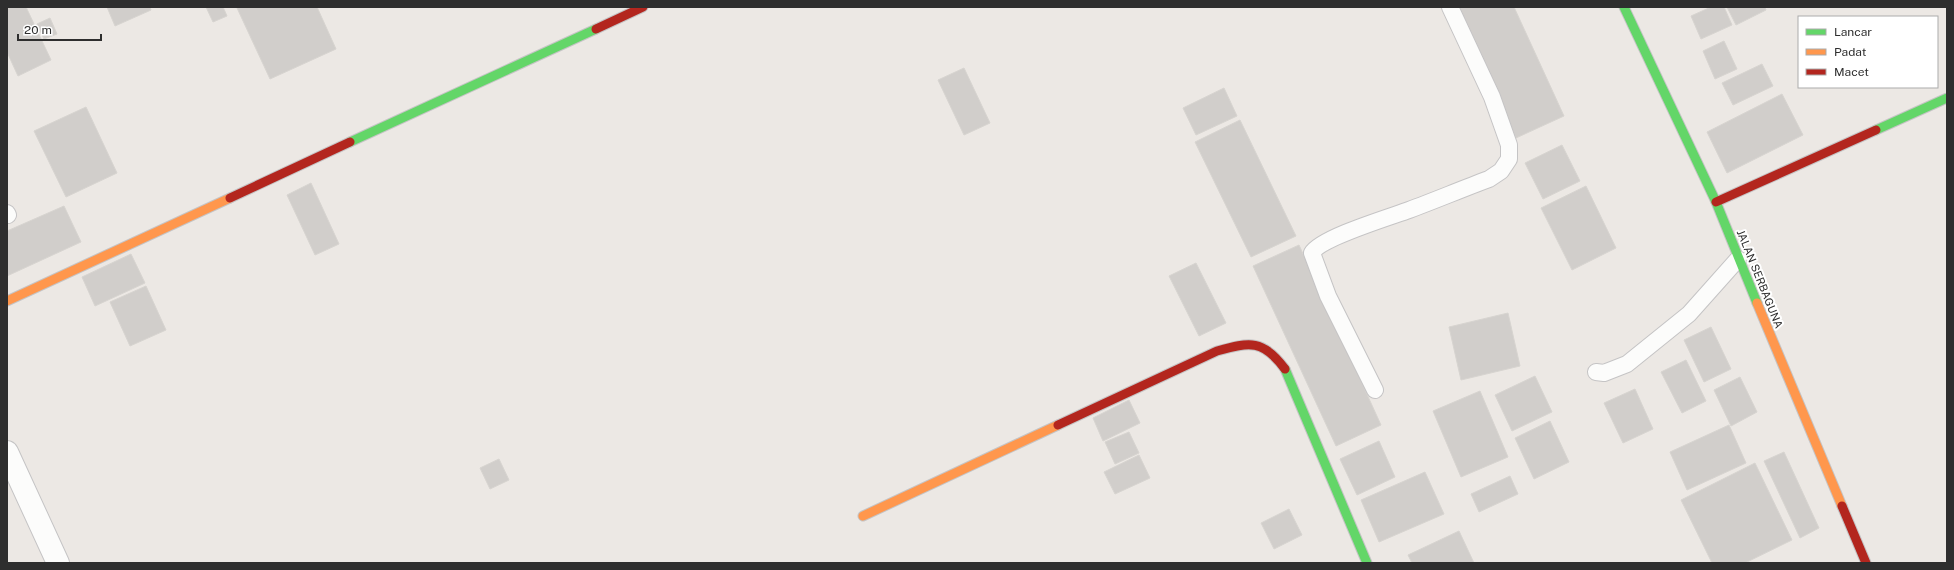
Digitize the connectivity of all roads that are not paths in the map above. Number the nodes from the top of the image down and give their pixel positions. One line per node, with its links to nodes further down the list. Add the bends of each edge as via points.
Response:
1 (643, 7): 7 (street)
2 (1450, 7): 9 (lane, via 1492,97 1510,145 1508,159 1501,171 1489,179 1367,224 1327,242 1312,253 1328,296)
3 (1624, 7): 5 (street, JALAN SERBAGUNA)
4 (1947, 98): 5 (street)
5 (1716, 202): 6 (street, JALAN SERBAGUNA)
6 (1738, 259): 8 (lane, via 1690,314 1627,364); 14 (street, JALAN SERBAGUNA)
7 (7, 301)
8 (1596, 372)
9 (1375, 390)
10 (7, 452): 12 (street)
11 (863, 516): 13 (street, via 1217,352 1246,343 1263,345 1276,357 1288,374)
12 (58, 563)
13 (1367, 563)
14 (1866, 563)

